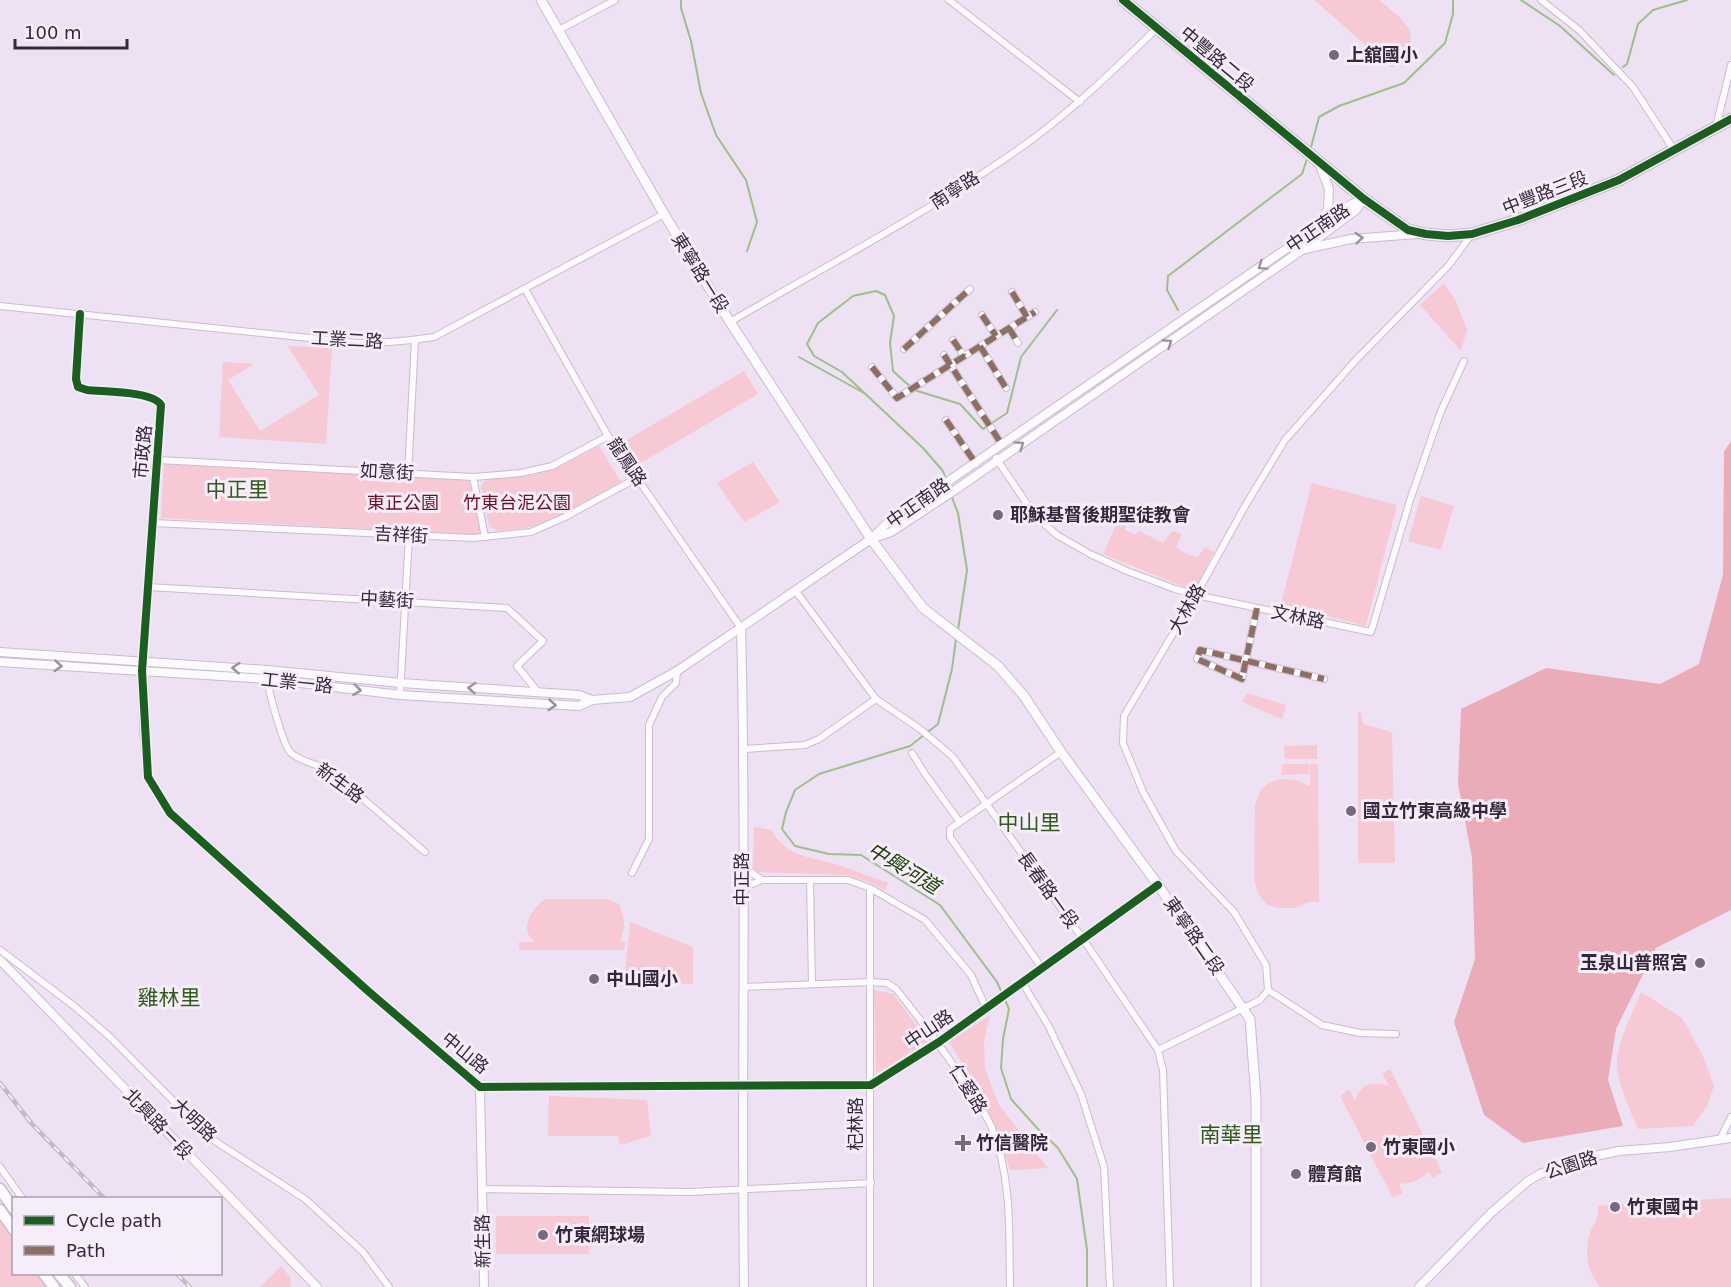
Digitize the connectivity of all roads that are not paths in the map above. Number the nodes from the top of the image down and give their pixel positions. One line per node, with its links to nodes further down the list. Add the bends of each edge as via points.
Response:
1 (541, 0): 7 (main road, 東寧路一段)
2 (615, 0): 7 (street)
3 (949, 0): 9 (street)
4 (1123, 0): 6 (main road, 中豐路二段)
5 (1541, 0): 12 (street, via 1579,30 1633,87)
6 (1157, 28): 9 (street, 南寧路); 13 (main road, 中豐路二段)
7 (559, 30): 15 (main road, 東寧路一段)
8 (1731, 65): 11 (street)
9 (1080, 102): 28 (street, 南寧路, via 1016,151 921,212)
10 (1731, 120): 11 (main road, 中豐路三段)
11 (1716, 128): 12 (main road, 中豐路三段)
12 (1674, 150): 18 (main road, 中豐路三段, via 1619,180)
13 (1319, 162): 14 (main road); 16 (street, via 1329,189 1328,209)
14 (1364, 200): 16 (street, 中正南路); 17 (main road, 中豐路三段, via 1408,230); 19 (street, 中正南路)
15 (664, 214): 21 (street, 工業二路); 28 (main road, 東寧路一段)
16 (1316, 229): 44 (street, 中正南路, one-way to 44)
17 (1426, 234): 18 (main road, 中豐路三段); 19 (street, one-way to 17, via 1351,239)
18 (1472, 234): 57 (street, 大林路, via 1449,265 1285,440)
19 (1302, 250): 45 (street, 中正南路, one-way to 19)
20 (970, 289): 35 (street)
21 (525, 290): 31 (street, 工業二路, via 434,337); 43 (street, 龍鳳路)
22 (1012, 292): 27 (street)
23 (0, 306): 25 (street, 工業二路)
24 (1035, 312): 27 (street)
25 (80, 314): 31 (street, 工業二路, via 358,343); 46 (street, 市政路, via 78,387 158,400 162,411)
26 (982, 315): 30 (street)
27 (1027, 317): 29 (street)
28 (730, 322): 54 (main road, 東寧路一段)
29 (1009, 328): 30 (street); 33 (street)
30 (996, 336): 34 (street)
31 (415, 340): 48 (street)
32 (953, 340): 37 (street)
33 (1018, 343)
34 (980, 346): 37 (street); 41 (street)
35 (904, 349)
36 (944, 355): 39 (street)
37 (964, 356): 39 (street)
38 (1464, 361): 59 (street, 文林路, via 1441,411 1410,500 1371,633)
39 (950, 365): 40 (street, via 897,398); 44 (street)
40 (872, 368)
41 (1006, 388)
42 (946, 420): 47 (street)
43 (608, 436): 49 (street, 如意街, via 552,466); 50 (street, 龍鳳路)
44 (1002, 446): 45 (street, 中正南路)
45 (995, 456): 47 (street, 中正南路); 54 (street, 中正南路, via 955,490 891,532); 57 (street, 文林路, via 1035,516 1057,535 1127,571)
46 (158, 460): 48 (street, 如意街); 51 (street, 市政路)
47 (976, 464): 54 (street, 中正南路, via 886,524)
48 (408, 474): 49 (street, 如意街)
49 (473, 477): 53 (street)
50 (637, 478): 53 (street, 吉祥街, via 531,532); 60 (street, 龍鳳路)
51 (153, 523): 52 (street, 吉祥街); 55 (street, 市政路)
52 (409, 535): 53 (street, 吉祥街); 58 (street)
53 (485, 537)
54 (871, 539): 56 (street); 75 (main road, 東寧路二段, via 923,608 998,666 1024,696)
55 (148, 587): 58 (street, 中藝街); 64 (street, 市政路)
56 (795, 590): 60 (street); 71 (street, 長春路一段)
57 (1196, 595): 59 (street, 文林路); 94 (street, 大林路, via 1124,716 1123,743 1143,792 1176,851 1234,912 1261,956 1266,965)
58 (405, 601): 68 (street); 69 (street, 中藝街, via 507,608 543,641 517,666)
59 (1257, 608): 62 (street)
60 (741, 627): 65 (street, 工業一路); 73 (street, 中正路)
61 (0, 652): 64 (street, 工業一路)
62 (1246, 660): 62 (street, via 1242,679 1197,659 1200,650); 67 (street)
63 (0, 662): 64 (street, 工業一路, one-way to 64)
64 (142, 667): 66 (street, 工業一路); 101 (street, 中山路, via 148,777 170,813)
65 (677, 671): 72 (street, 工業一路, via 630,697); 80 (street, via 676,683 662,697 649,725 649,838)
66 (267, 675): 68 (street, 工業一路); 70 (street, 工業一路, one-way to 70); 78 (street, 新生路, via 288,751 325,767)
67 (1324, 679)
68 (401, 683): 69 (street, 工業一路, one-way to 68); 70 (street)
69 (538, 692): 72 (street, 工業一路, via 579,695)
70 (400, 695): 72 (street, 工業一路, one-way to 72, via 579,706)
71 (876, 699): 73 (street, via 805,745); 76 (street, 長春路一段, via 953,757)
72 (592, 700)
73 (744, 749): 79 (street, 中正路)
74 (912, 753): 77 (street)
75 (1061, 753): 76 (street); 84 (main road, 東寧路二段)
76 (987, 803): 77 (street); 86 (street, 長春路一段)
77 (959, 821): 89 (street, via 950,829 950,837)
78 (425, 852)
79 (742, 872): 81 (street, via 751,872); 83 (street, 中正路)
80 (632, 873)
81 (762, 880): 82 (street); 83 (street)
82 (810, 880): 85 (street, via 848,880); 92 (street)
83 (742, 885): 93 (street, 中正路)
84 (1158, 885): 86 (street); 96 (main road, 東寧路二段)
85 (870, 888): 90 (street, 杞林路); 95 (street, via 925,920 970,975)
86 (1083, 939): 89 (street); 99 (street, 長春路一段)
87 (0, 950): 122 (street, 大明路, via 110,1037 210,1138 305,1199 363,1252)
88 (0, 960): 121 (street, 北興路ㄧ段)
89 (1042, 968): 91 (street)
90 (871, 982): 92 (street, 仁愛路); 98 (street, 仁愛路, via 887,983 896,989); 100 (street, 杞林路)
91 (1022, 982): 95 (street, 中山路); 127 (street, via 1081,1094 1104,1167)
92 (812, 984): 93 (street, 仁愛路)
93 (742, 987): 102 (street, 中正路)
94 (1268, 990): 96 (street, via 1260,1000); 97 (street, via 1322,1025 1360,1033)
95 (986, 1008): 98 (street, 中山路)
96 (1243, 1008): 99 (street); 129 (main road, 東寧路二段, via 1250,1018 1256,1099)
97 (1396, 1034)
98 (939, 1042): 100 (street, 中山路); 126 (street, 仁愛路, via 992,1129 1003,1167 1009,1213)
99 (1158, 1050): 128 (street, 長春路一段, via 1163,1070)
100 (871, 1085): 102 (street, 中山路); 107 (street, 杞林路)
101 (480, 1087): 102 (street, 中山路); 109 (street, 新生路)
102 (744, 1087): 110 (street, 中正路)
103 (1731, 1117): 105 (street)
104 (1731, 1138): 105 (street, 公園路)
105 (1720, 1139): 130 (street, 公園路, via 1619,1151 1540,1174 1491,1213)
106 (0, 1167): 111 (street)
107 (871, 1183): 110 (street); 125 (street, 杞林路)
108 (0, 1189): 112 (main road)
109 (482, 1189): 110 (street); 123 (street, 新生路)
110 (742, 1190): 124 (street, 中正路)
111 (21, 1197)
112 (12, 1206)
113 (0, 1210): 114 (main road)
114 (12, 1227)
115 (45, 1275): 118 (main road)
116 (60, 1275): 119 (main road)
117 (76, 1275): 120 (street)
118 (54, 1287)
119 (70, 1287)
120 (85, 1287)
121 (317, 1287)
122 (389, 1287)
123 (484, 1287)
124 (744, 1287)
125 (870, 1287)
126 (1010, 1287)
127 (1110, 1287)
128 (1170, 1287)
129 (1256, 1287)
130 (1419, 1287)

